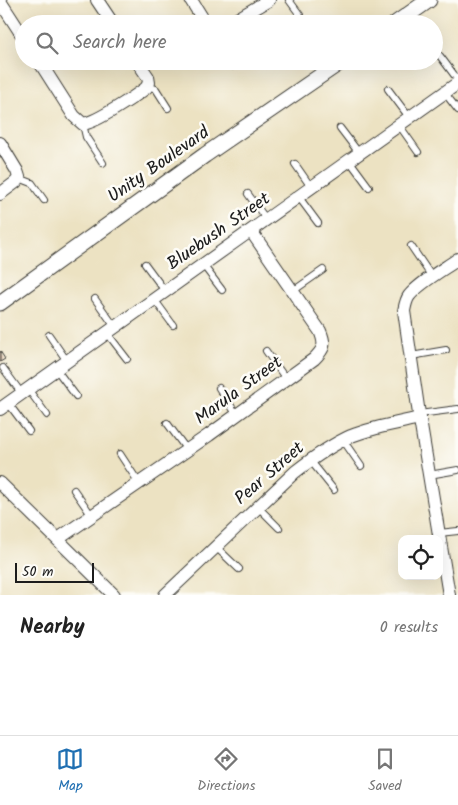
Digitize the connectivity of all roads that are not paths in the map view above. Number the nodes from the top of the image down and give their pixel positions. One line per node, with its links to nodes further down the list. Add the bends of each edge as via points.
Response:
1 (97, 0): 7 (street)
2 (191, 0): 8 (street)
3 (269, 0): 9 (street)
4 (289, 0): 10 (lane)
5 (429, 0): 11 (street)
6 (0, 1): 12 (street)
7 (107, 15)
8 (200, 15)
9 (244, 15)
10 (299, 15)
11 (408, 15)
12 (15, 24)
13 (443, 60): 17 (lane)
14 (45, 70): 24 (street, via 74,116)
15 (143, 70): 18 (street)
16 (329, 70): 51 (street, Unity Boulevard)
17 (458, 82): 20 (street, Bluebush Street)
18 (148, 86): 21 (lane, via 156,89); 24 (street)
19 (388, 89): 23 (lane)
20 (444, 92): 22 (lane); 23 (street, Bluebush Street)
21 (168, 108)
22 (458, 110)
23 (404, 121): 27 (lane); 28 (street, Bluebush Street)
24 (83, 124): 29 (lane, via 86,137)
25 (340, 128): 28 (lane)
26 (0, 143): 31 (street)
27 (418, 152)
28 (354, 157): 32 (street, Bluebush Street); 33 (lane)
29 (103, 163)
30 (294, 164): 32 (lane)
31 (19, 178): 34 (street); 37 (lane, via 32,183)
32 (311, 187): 36 (street, Bluebush Street)
33 (369, 187)
34 (0, 194)
35 (248, 194): 38 (lane)
36 (298, 196): 38 (street, Bluebush Street); 39 (lane)
37 (44, 200)
38 (266, 220): 40 (street, Bluebush Street)
39 (318, 223)
40 (251, 231): 44 (street, Bluebush Street); 48 (street, Marula Street)
41 (411, 246): 46 (lane)
42 (458, 259): 46 (street)
43 (145, 264): 49 (lane)
44 (203, 265): 47 (lane); 49 (street, Bluebush Street)
45 (323, 270): 48 (lane)
46 (432, 277): 57 (street, via 409,297 405,305)
47 (222, 290)
48 (293, 291): 62 (street, Marula Street, via 320,331 324,343 314,359)
49 (160, 295): 52 (lane); 53 (street, Bluebush Street)
50 (95, 299): 53 (lane)
51 (0, 303)
52 (173, 325)
53 (111, 330): 58 (lane); 59 (street, Bluebush Street)
54 (49, 335): 59 (lane)
55 (446, 350): 57 (lane)
56 (266, 351): 62 (lane)
57 (411, 356): 70 (street)
58 (127, 359)
59 (67, 361): 61 (street, Bluebush Street)
60 (3, 368): 64 (lane)
61 (56, 369): 64 (street, Bluebush Street); 65 (lane)
62 (286, 380): 69 (street, Marula Street)
63 (219, 388): 69 (lane)
64 (25, 391): 66 (street, Bluebush Street); 68 (lane)
65 (76, 396)
66 (4, 406): 72 (lane)
67 (458, 409): 70 (lane)
68 (47, 415)
69 (237, 415): 74 (street, Marula Street)
70 (420, 416): 73 (street, Pear Street); 79 (street)
71 (166, 423): 74 (lane)
72 (29, 431)
73 (343, 440): 76 (street, Pear Street); 77 (lane)
74 (187, 450): 81 (street, Marula Street)
75 (120, 454): 81 (lane)
76 (310, 460): 83 (lane); 84 (street, Pear Street)
77 (361, 466)
78 (458, 470): 79 (lane)
79 (429, 475): 88 (street)
80 (0, 483): 89 (street)
81 (139, 483): 85 (street, Marula Street)
82 (74, 490): 85 (lane)
83 (334, 490)
84 (258, 507): 86 (lane); 90 (street, Pear Street)
85 (92, 516): 89 (street, Marula Street)
86 (279, 528)
87 (458, 531): 88 (lane)
88 (439, 533): 92 (street)
89 (58, 539): 94 (street)
90 (216, 547): 91 (lane); 93 (street, Pear Street)
91 (239, 569)
92 (452, 591)
93 (170, 593)
94 (114, 595)

